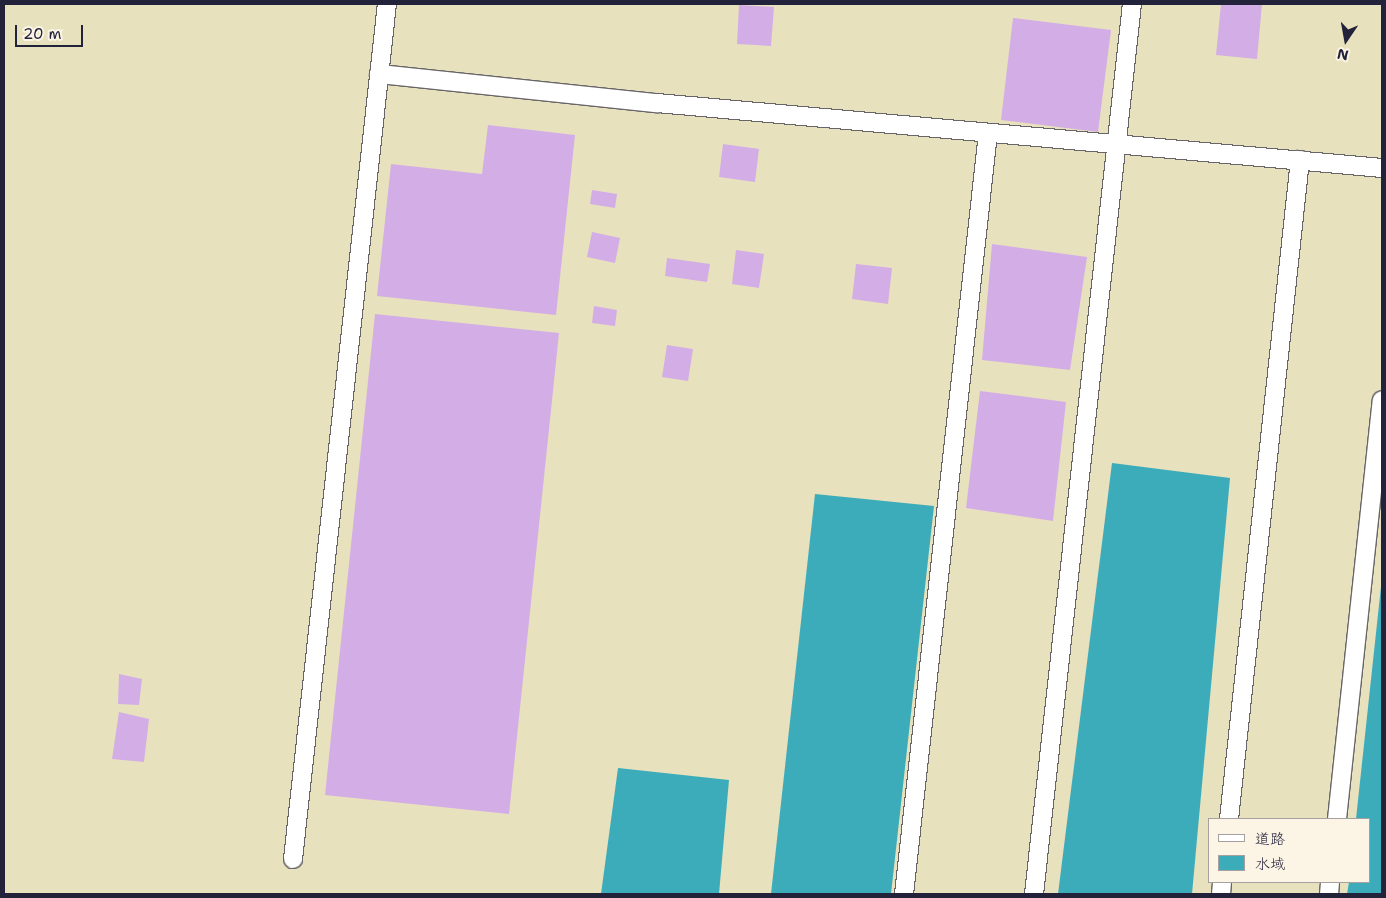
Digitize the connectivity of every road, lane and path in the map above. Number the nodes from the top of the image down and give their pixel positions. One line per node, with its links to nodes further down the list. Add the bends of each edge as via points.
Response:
1 (387, 4): 3 (street)
2 (1132, 4): 5 (street)
3 (379, 74): 4 (street); 11 (street)
4 (988, 133): 5 (street); 12 (street)
5 (1116, 144): 6 (street); 13 (street)
6 (1300, 160): 7 (street); 9 (street)
7 (1382, 168)
8 (1382, 400): 10 (street)
9 (1229, 818)
10 (1337, 818)
11 (293, 859)
12 (904, 894)
13 (1034, 894)

